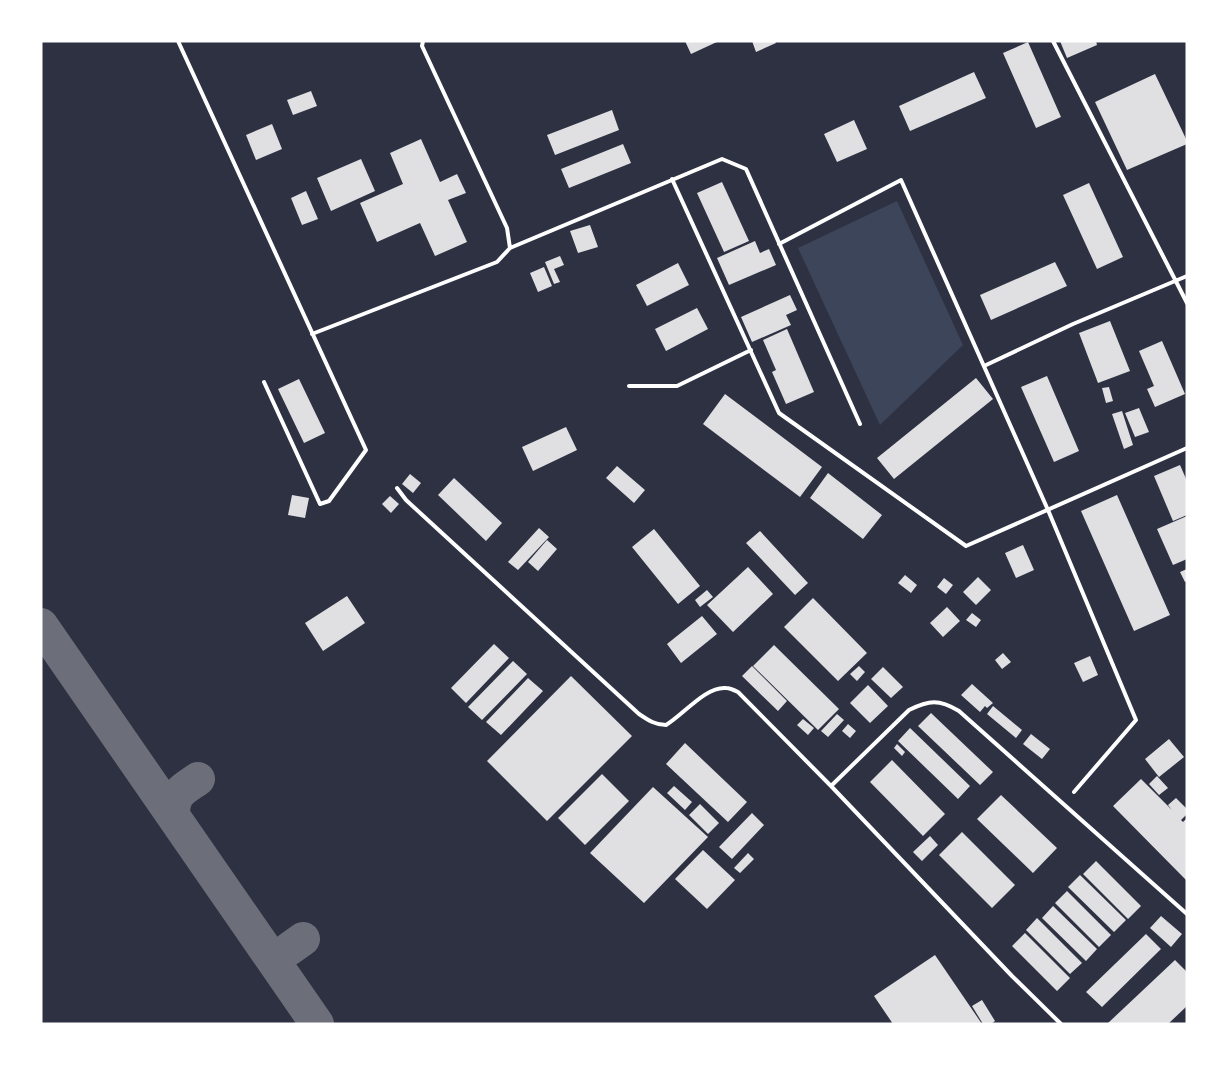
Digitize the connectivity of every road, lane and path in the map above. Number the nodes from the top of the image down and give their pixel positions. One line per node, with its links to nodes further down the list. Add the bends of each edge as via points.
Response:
1 (178, 41): 10 (lane)
2 (423, 41): 6 (lane, via 422,46 507,228)
3 (1053, 41): 8 (lane)
4 (672, 179): 5 (lane, via 722,159 746,169); 6 (lane); 11 (lane)
5 (779, 244): 12 (lane, via 901,180); 15 (lane)
6 (510, 248): 10 (lane, via 497,262)
7 (1187, 276): 8 (lane)
8 (1177, 282): 9 (lane); 12 (lane, via 1073,324)
9 (1187, 302)
10 (312, 334): 13 (lane, via 366,450 329,501 320,504)
11 (751, 350): 14 (lane, via 677,386); 18 (lane, via 780,413 966,546)
12 (984, 366): 18 (lane)
13 (264, 382)
14 (629, 386)
15 (860, 424)
16 (1187, 448): 18 (lane)
17 (397, 488): 19 (lane, via 406,500 639,714 658,725 666,724 708,693 728,688 738,692)
18 (1048, 510): 20 (lane, via 1136,720)
19 (831, 786): 21 (lane, via 909,710 923,703 948,704); 22 (lane)
20 (1074, 792)
21 (1187, 914)
22 (1061, 1024)

